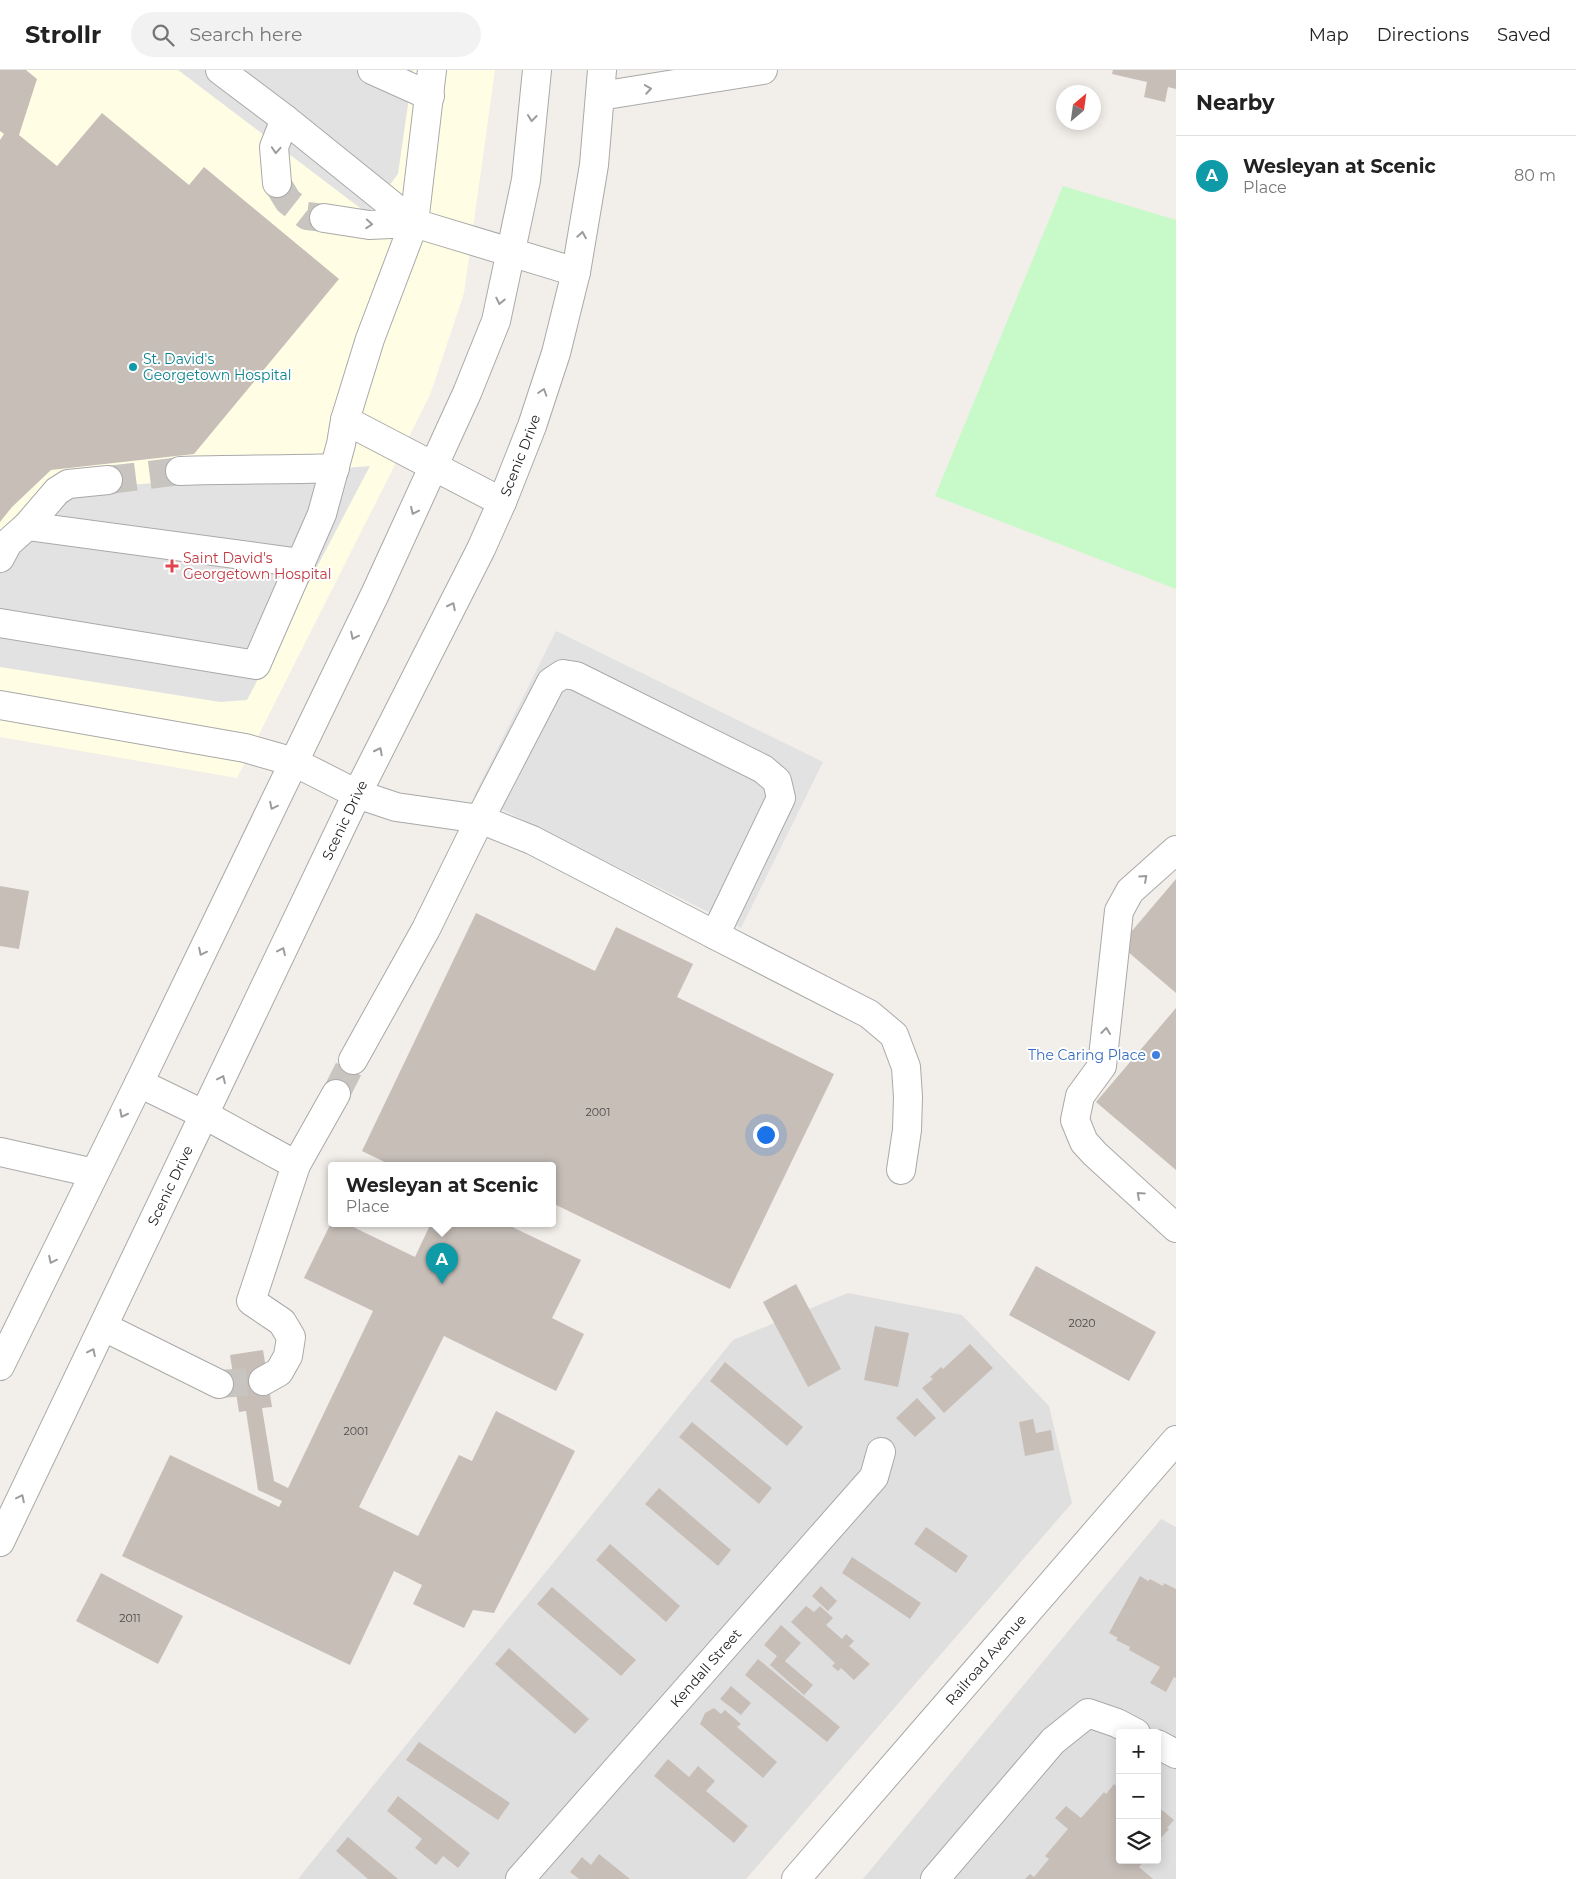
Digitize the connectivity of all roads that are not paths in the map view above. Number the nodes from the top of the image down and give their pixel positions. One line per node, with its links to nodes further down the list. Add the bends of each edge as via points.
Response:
1 (220, 70): 7 (street)
2 (372, 70): 5 (street)
3 (537, 70): 11 (street, one-way to 11, via 526,180)
4 (763, 70): 6 (street, one-way to 4)
5 (431, 83): 10 (street)
6 (601, 83): 12 (street, Scenic Drive, one-way to 6, via 594,165)
7 (285, 119): 8 (street, one-way to 8, via 274,148); 10 (street)
8 (277, 182)
9 (324, 218): 10 (street, one-way to 10, via 370,225)
10 (414, 223): 11 (street); 13 (street, via 370,340)
11 (510, 253): 12 (street); 14 (street, one-way to 14, via 496,321)
12 (576, 272): 18 (street, Scenic Drive, one-way to 12, via 556,353)
13 (345, 420): 14 (street); 15 (street)
14 (435, 467): 18 (street); 24 (street, one-way to 24)
15 (335, 468): 16 (street); 21 (street, via 322,514)
16 (180, 471)
17 (108, 480): 19 (street, via 68,484 56,491)
18 (502, 502): 25 (street, Scenic Drive, one-way to 18)
19 (27, 526): 20 (street, via 8,542); 21 (street)
20 (0, 558)
21 (301, 563): 22 (street, via 256,665)
22 (0, 623)
23 (0, 706): 24 (street, via 245,748)
24 (294, 762): 25 (street); 30 (street, one-way to 30)
25 (357, 794): 26 (street, via 396,807); 32 (street, Scenic Drive, one-way to 25)
26 (480, 819): 28 (street, via 532,840); 28 (street, via 551,682 563,674 576,676 763,769 777,781 781,798); 29 (street, via 426,929)
27 (1176, 850): 37 (street, one-way to 27, via 1095,1154 1084,1142 1075,1120 1080,1096 1102,1066 1119,911 1130,891)
28 (715, 934): 35 (street, via 869,1014 894,1035 906,1067 908,1089 908,1130)
29 (353, 1060)
30 (139, 1082): 32 (street); 36 (street, one-way to 36)
31 (336, 1094): 34 (street)
32 (205, 1115): 34 (street); 38 (street, Scenic Drive)
33 (0, 1152): 36 (street)
34 (296, 1165): 40 (street, via 251,1301 282,1322 291,1337 288,1356 279,1372)
35 (901, 1170)
36 (94, 1173): 39 (street, one-way to 39)
37 (1176, 1228)
38 (104, 1327): 41 (street); 44 (street, Scenic Drive, one-way to 38)
39 (0, 1366)
40 (263, 1381)
41 (219, 1384)
42 (1176, 1440): 49 (street, Railroad Avenue)
43 (881, 1452): 48 (street, Kendall Street, via 874,1477)
44 (0, 1542)
45 (1128, 1729): 50 (street, via 1088,1714 1054,1741)
46 (1161, 1746): 47 (street)
47 (1176, 1754)
48 (520, 1879)
49 (796, 1879)
50 (935, 1879)

